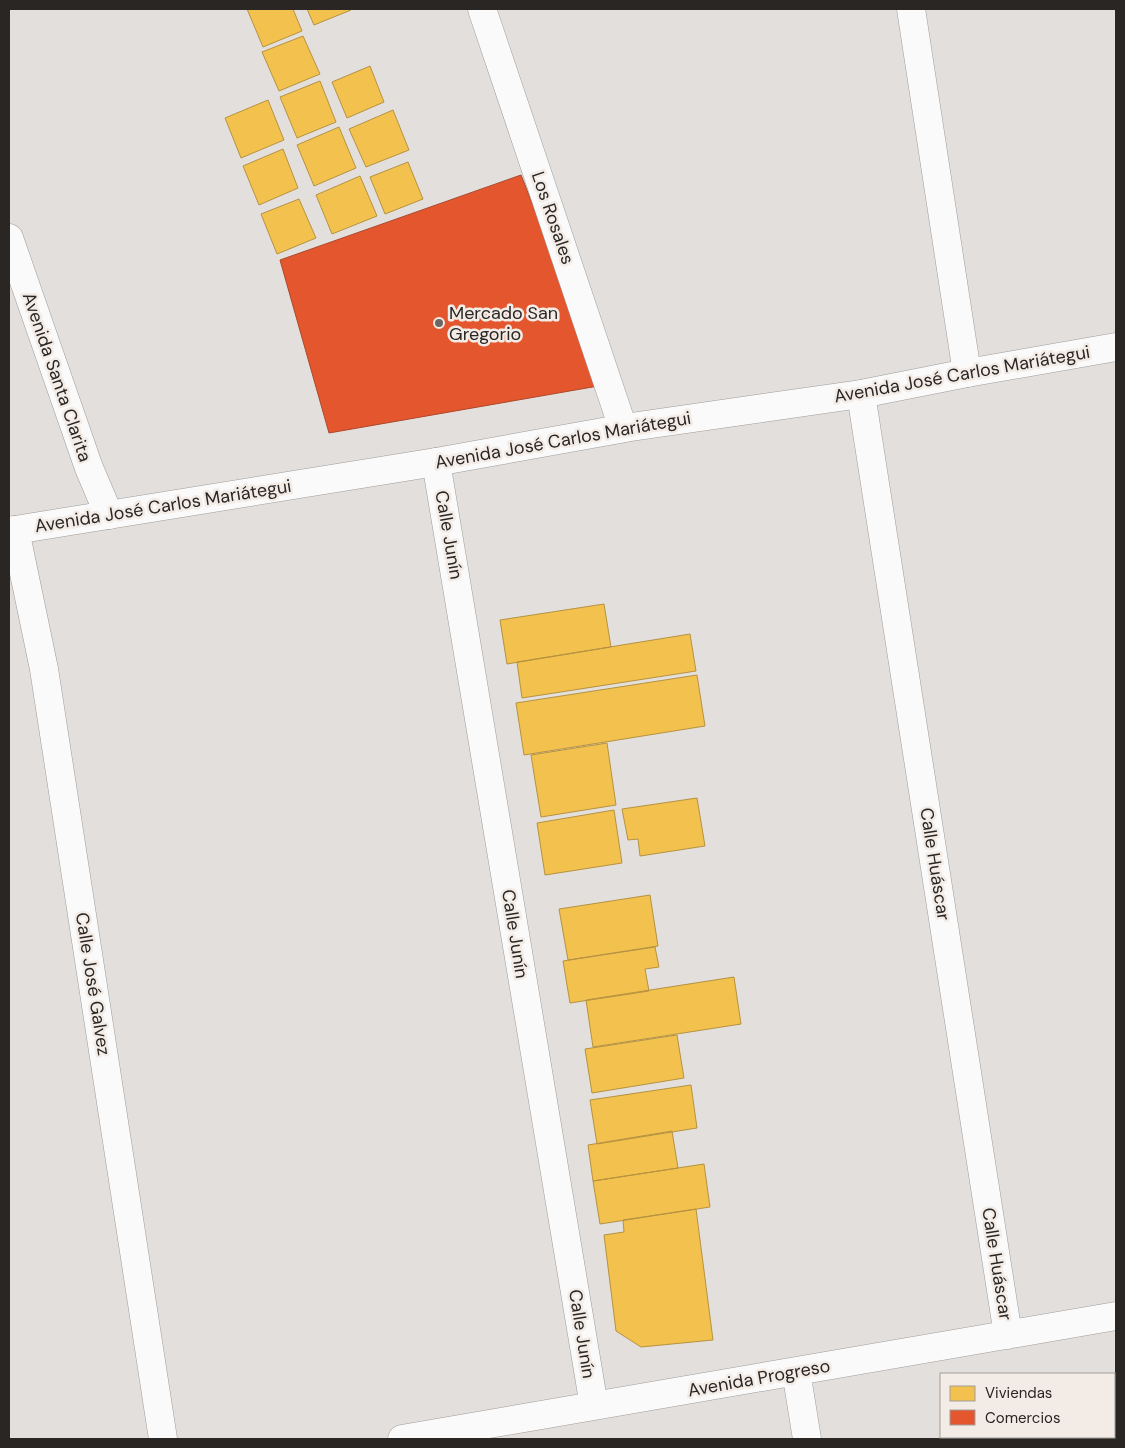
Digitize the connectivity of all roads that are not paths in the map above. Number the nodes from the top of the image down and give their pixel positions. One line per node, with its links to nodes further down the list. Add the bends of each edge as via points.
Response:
1 (482, 9): 7 (street, Los Rosales)
2 (911, 9): 5 (street)
3 (9, 238): 9 (street, Avenida Santa Clarita, via 89,468)
4 (1116, 347): 5 (street, Avenida José Carlos Mariátegui)
5 (967, 373): 6 (street, Avenida José Carlos Mariátegui)
6 (861, 394): 7 (street, Avenida José Carlos Mariátegui); 12 (street, Calle Huáscar)
7 (623, 428): 8 (street, Avenida José Carlos Mariátegui)
8 (436, 462): 9 (street, Avenida José Carlos Mariátegui); 14 (street, Calle Junín)
9 (109, 515): 10 (street, Avenida José Carlos Mariátegui)
10 (12, 531): 16 (street, Calle José Galvez, via 44,669)
11 (1116, 1316): 12 (street, Avenida Progreso)
12 (1008, 1335): 13 (street, Avenida Progreso)
13 (796, 1371): 14 (street, Avenida Progreso); 18 (street)
14 (594, 1406): 15 (street, Avenida Progreso)
15 (434, 1436): 17 (street, Avenida Progreso)
16 (163, 1439)
17 (402, 1439)
18 (807, 1439)

